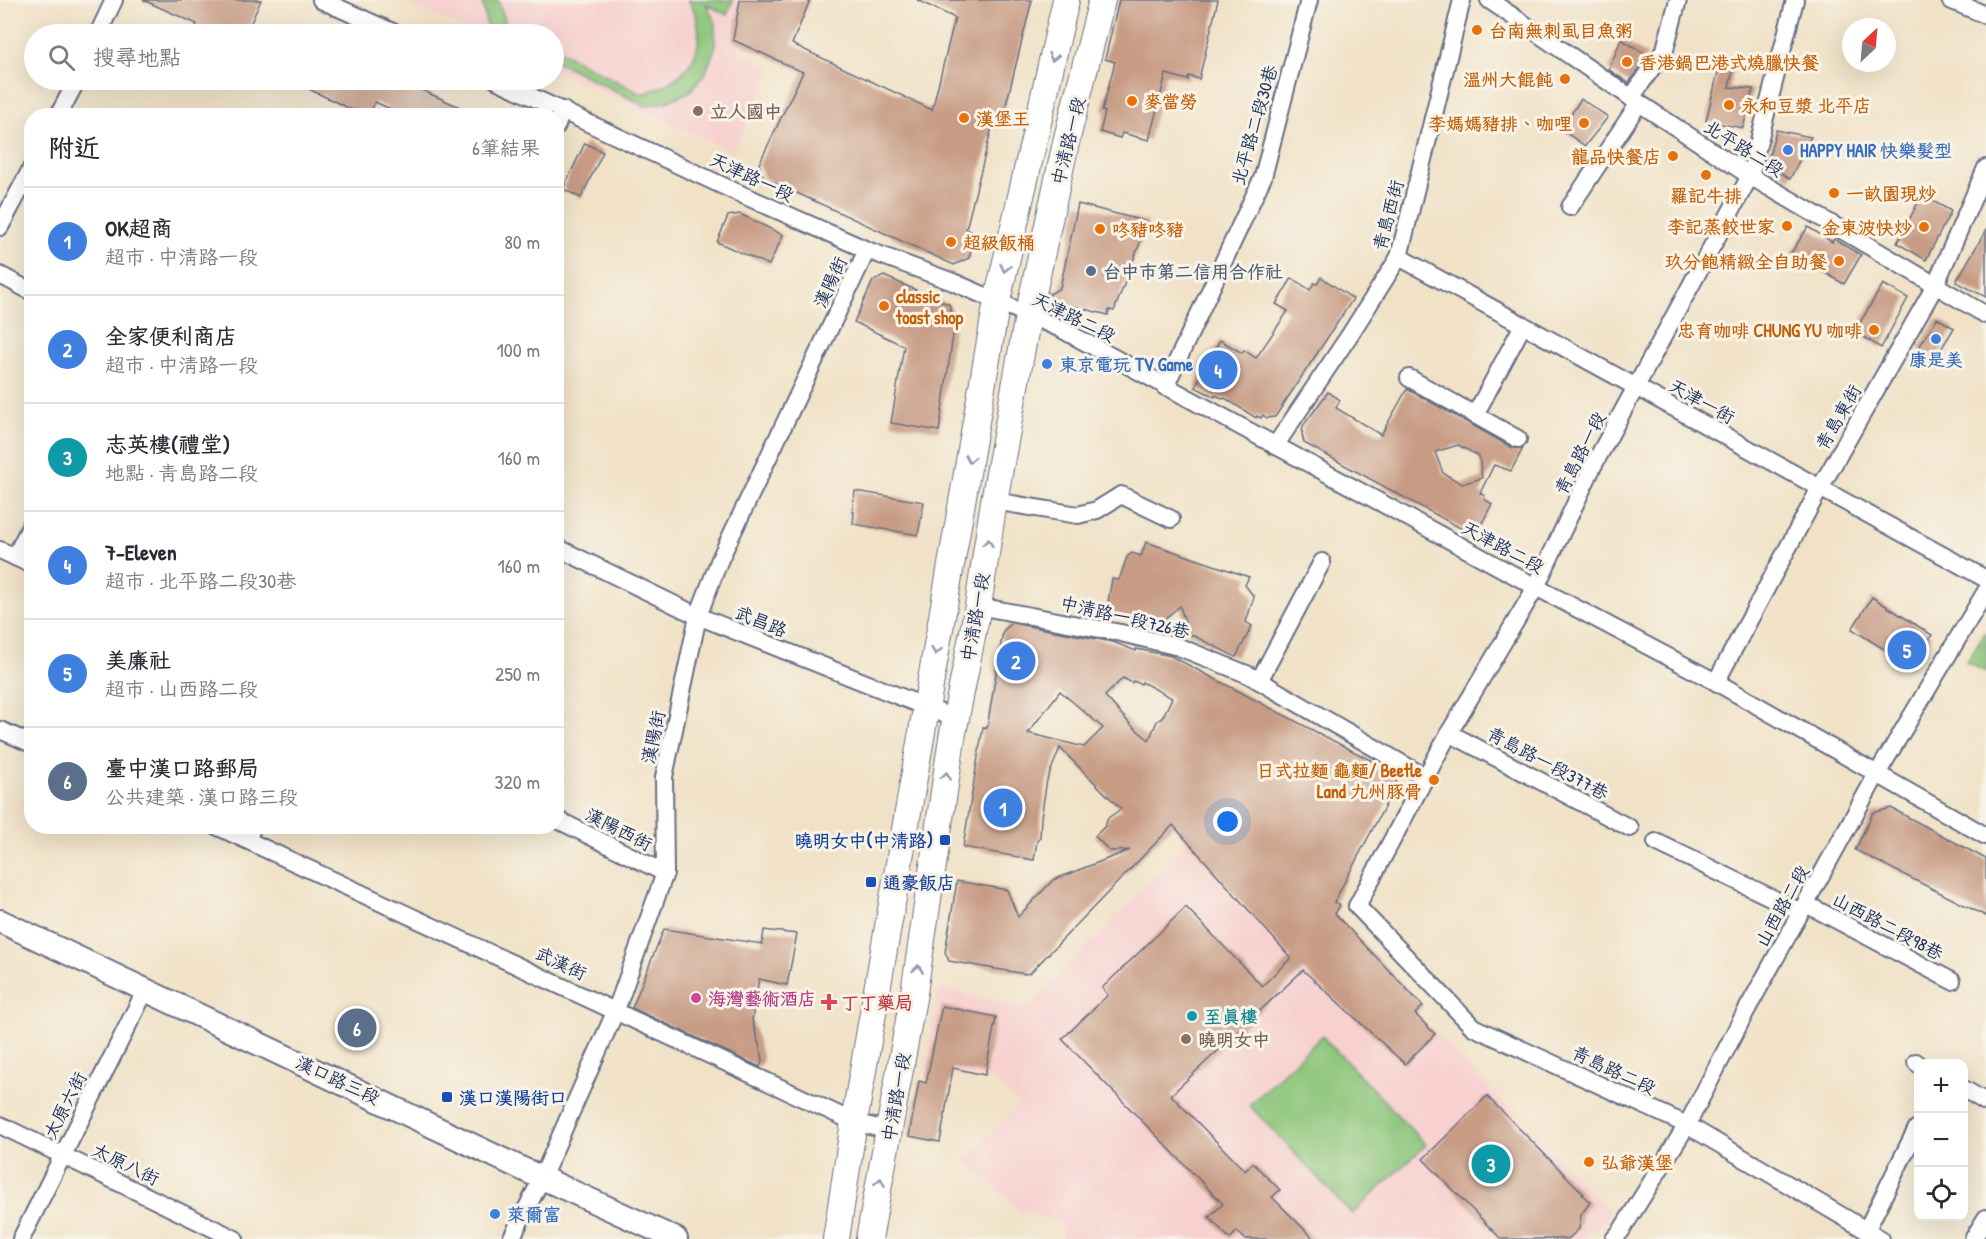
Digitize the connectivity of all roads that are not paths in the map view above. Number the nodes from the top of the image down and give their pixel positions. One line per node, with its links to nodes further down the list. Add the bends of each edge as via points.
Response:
1 (114, 0): 12 (street)
2 (321, 0): 13 (street)
3 (1066, 0): 30 (main road, 中清路一段, one-way to 30)
4 (1102, 0): 32 (main road, 中清路一段)
5 (1309, 0): 35 (street, 北平路二段30巷, via 1263,177)
6 (1462, 0): 26 (street, 青島西街)
7 (1490, 0): 16 (street, 北平路二段)
8 (1678, 0): 16 (street, via 1665,49)
9 (1795, 0): 21 (street, 青島路一段)
10 (1950, 0): 11 (street)
11 (1986, 15)
12 (103, 24)
13 (375, 24)
14 (72, 90): 17 (street)
15 (518, 90): 18 (street, 天津路一段)
16 (1635, 100): 21 (street, 北平路二段); 23 (street)
17 (62, 108)
18 (559, 108)
19 (564, 110): 25 (street, 天津路一段)
20 (1986, 168): 28 (street, 青島東街)
21 (1750, 176): 28 (street, 北平路二段); 36 (street, 青島路一段)
22 (24, 181): 24 (street)
23 (1570, 207)
24 (0, 227)
25 (867, 250): 30 (street, 天津路一段); 52 (street, 漢陽街, via 720,559)
26 (1399, 257): 33 (street, 天津一街); 39 (street, 青島西街)
27 (0, 275): 29 (street)
28 (1935, 286): 31 (street, 北平路二段); 40 (street, 青島東街)
29 (24, 288)
30 (997, 301): 32 (street, 天津路二段); 55 (main road, 中清路一段, one-way to 55)
31 (1986, 315)
32 (1028, 316): 35 (street, 天津路二段, via 1061,329); 41 (main road, 中清路一段)
33 (1523, 325): 36 (street, 天津一街); 37 (street)
34 (1409, 378): 37 (street)
35 (1165, 387): 39 (street, 天津路二段)
36 (1637, 387): 40 (street, 天津一街); 49 (street, 青島路一段, via 1592,468)
37 (1475, 415): 38 (street)
38 (1518, 439)
39 (1275, 446): 49 (street, 天津路二段)
40 (1820, 488): 48 (street, 天津一街); 54 (street, 青島東街)
41 (994, 501): 42 (street, via 1078,514 1096,510 1121,495); 51 (main road, 中清路一段, one-way to 41)
42 (1171, 519)
43 (24, 533): 45 (street)
44 (564, 551): 52 (street, 武昌路)
45 (8, 553): 46 (street)
46 (24, 562)
47 (1322, 562): 53 (street)
48 (1986, 579)
49 (1536, 587): 54 (street, 天津路二段); 58 (street, 青島路一段)
50 (1986, 591): 60 (street, 山西路二段)
51 (978, 606): 53 (street, 中清路一段726巷, via 1179,647); 56 (main road, 中清路一段)
52 (698, 616): 55 (street, 武昌路); 67 (street, 漢陽街, via 664,777)
53 (1259, 681): 61 (street, 中清路一段726巷)
54 (1716, 682): 60 (street, 天津路二段)
55 (926, 709): 56 (street, 武昌路); 76 (main road, 中清路一段)
56 (956, 719): 79 (main road, 中清路一段, one-way to 56)
57 (0, 730): 59 (street)
58 (1449, 733): 61 (street, 青島路一段); 63 (street, 青島路一段377巷)
59 (24, 740)
60 (1877, 774): 65 (street, 天津路二段); 69 (street, 山西路二段)
61 (1425, 777): 68 (street, 青島路一段)
62 (564, 823): 67 (street, 漢陽西街)
63 (1630, 828)
64 (252, 834): 73 (street, 武漢街)
65 (1986, 836)
66 (1656, 842): 69 (street, 山西路二段98巷)
67 (665, 873): 73 (street, 漢陽街)
68 (1357, 906): 78 (street, 青島路二段, via 1473,1027)
69 (1803, 908): 71 (street, 山西路二段98巷); 78 (street, 山西路二段)
70 (0, 921): 72 (street, 漢口路三段)
71 (1952, 981)
72 (146, 989): 81 (street, 太原六街); 82 (street, 漢口路三段)
73 (616, 1010): 76 (street, 武漢街); 82 (street, 漢陽街)
74 (1968, 1091): 75 (street)
75 (1986, 1102)
76 (854, 1122): 79 (street, 武漢街); 89 (main road, 中清路一段)
77 (0, 1125): 81 (street, 太原八街)
78 (1687, 1125): 84 (street, 青島路二段); 91 (street, 山西路二段)
79 (890, 1131): 90 (main road, 中清路一段, one-way to 79)
80 (1914, 1134): 84 (street)
81 (62, 1154): 85 (street, 太原六街); 86 (street, 太原八街)
82 (542, 1178): 87 (street, 漢陽街); 88 (street, 漢口路三段)
83 (1986, 1218): 93 (street)
84 (1866, 1231): 92 (street, 青島路二段)
85 (21, 1239)
86 (235, 1239)
87 (511, 1239)
88 (676, 1239)
89 (836, 1239)
90 (869, 1239)
91 (1614, 1239)
92 (1881, 1239)
93 (1973, 1239)

